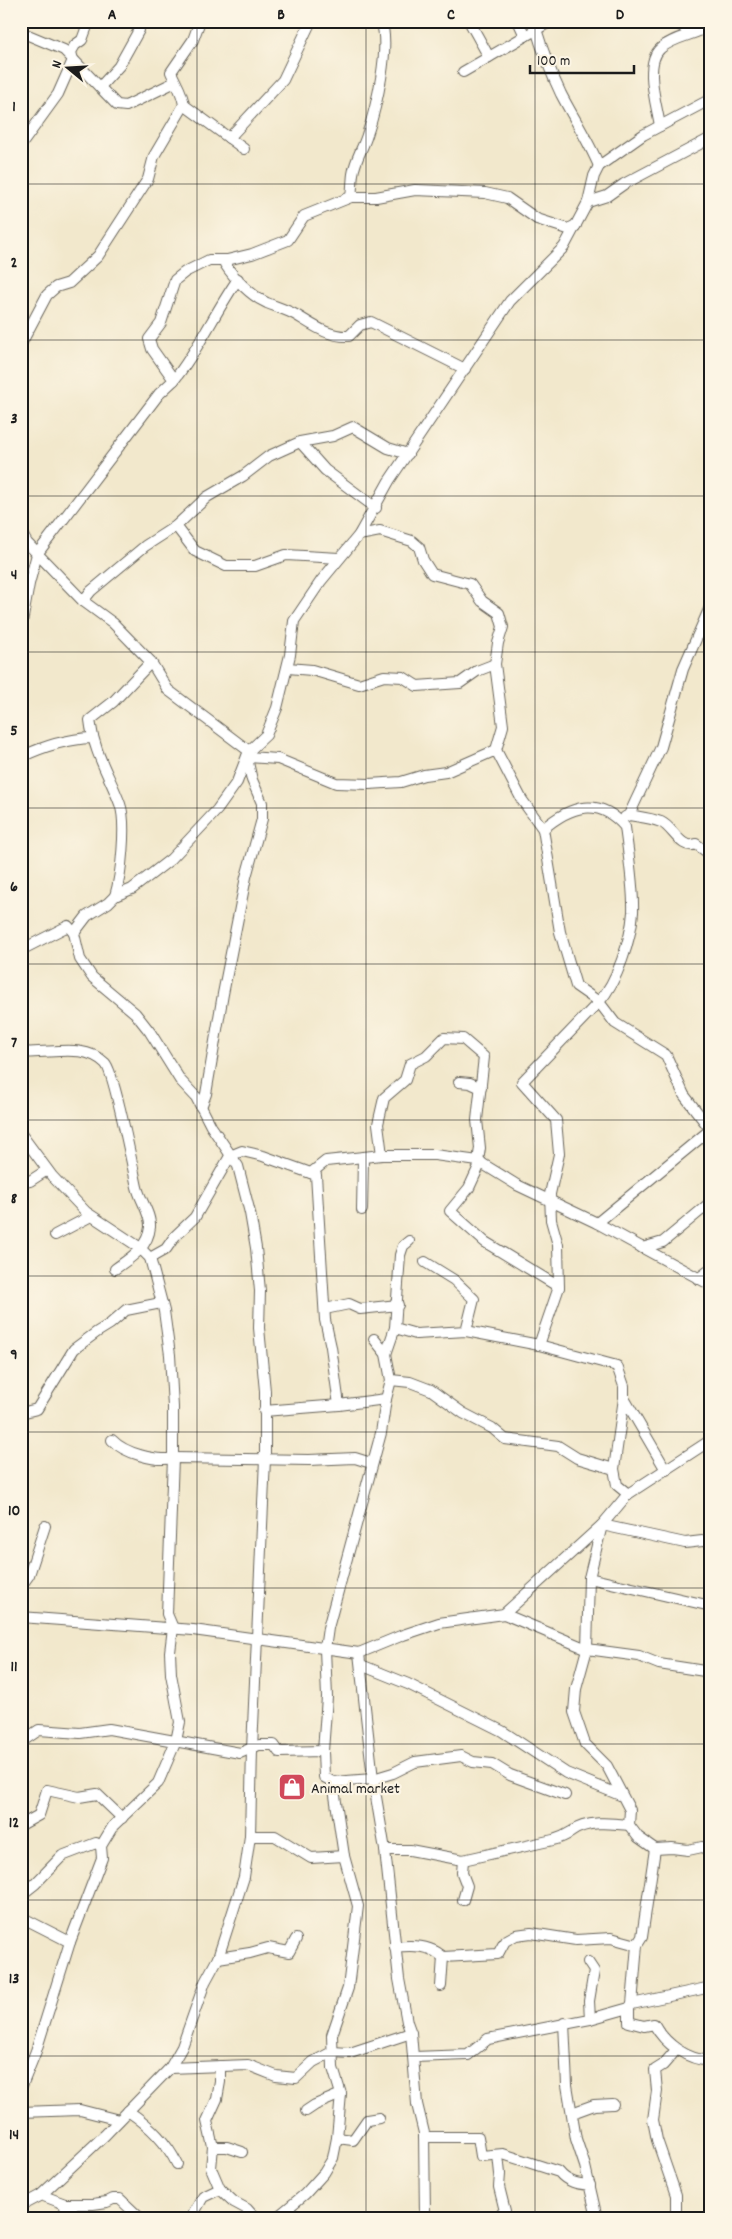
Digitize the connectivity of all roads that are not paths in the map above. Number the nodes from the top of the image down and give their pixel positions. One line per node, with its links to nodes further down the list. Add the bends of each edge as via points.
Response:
1 (89, 21): 16 (street, via 82,40 74,44)
2 (200, 21): 18 (street, via 193,40 171,72)
3 (311, 21): 23 (street, via 283,80)
4 (381, 21): 28 (street, via 385,52 371,123 353,174)
5 (469, 21): 15 (street)
6 (518, 21): 14 (street)
7 (551, 21): 11 (street)
8 (676, 21): 13 (street)
9 (711, 25): 13 (street)
10 (139, 30): 19 (street, via 119,66)
11 (536, 30): 14 (street); 27 (street, via 546,61)
12 (21, 32): 16 (street, via 64,50)
13 (690, 33): 22 (street, via 660,48 652,64)
14 (525, 36): 15 (street)
15 (489, 57): 17 (street)
16 (73, 60): 19 (street); 25 (street, via 58,94)
17 (463, 72)
18 (175, 82): 19 (street, via 126,106 117,105); 21 (street, via 181,90)
19 (100, 87)
20 (711, 99): 22 (street)
21 (184, 105): 23 (street); 33 (street, via 154,156 148,179 98,256 68,283 46,295)
22 (660, 126): 27 (street)
23 (229, 138): 26 (street)
24 (711, 138): 29 (street, via 607,196)
25 (21, 145)
26 (244, 149)
27 (599, 166): 29 (street)
28 (351, 198): 30 (street, via 415,190 485,193 507,198 537,219 553,225 568,229); 31 (street, via 304,216 288,240)
29 (588, 202): 30 (street)
30 (576, 225): 34 (street, via 564,248 510,301)
31 (228, 260): 32 (street, via 225,264); 35 (street, via 209,260 192,267 175,280 161,323 149,339 152,349)
32 (238, 279): 34 (street, via 265,302 336,336 349,336 360,324 371,322); 35 (street, via 218,308 212,325)
33 (21, 344)
34 (465, 369): 37 (street)
35 (174, 380): 42 (street, via 159,394)
36 (300, 442): 37 (street, via 333,436 353,427 388,448); 38 (street, via 325,470); 39 (street, via 269,456 207,497)
37 (408, 454): 38 (street)
38 (376, 508): 41 (street)
39 (176, 526): 43 (street, via 195,551 226,566 255,566 286,555); 45 (street, via 124,563)
40 (21, 532): 42 (street)
41 (359, 535): 43 (street); 49 (street, via 380,531 407,538 419,547 432,574 470,584 482,601 499,613 503,626)
42 (37, 554): 44 (street); 45 (street)
43 (340, 558): 50 (street, via 320,581 294,621)
44 (25, 584): 47 (street)
45 (83, 601): 48 (street, via 113,623)
46 (711, 605): 56 (street, via 683,669 660,747)
47 (21, 628)
48 (151, 662): 51 (street, via 117,698 90,720); 53 (street, via 168,690)
49 (495, 664): 50 (street, via 460,683 417,686 403,677 384,676 359,684 312,670); 52 (street, via 503,726)
50 (288, 668): 53 (street, via 266,735)
51 (92, 738): 54 (street, via 70,739); 59 (street, via 121,805 120,881)
52 (496, 750): 53 (street, via 446,772 401,782 369,784 336,784 278,759); 57 (street, via 522,800)
53 (248, 754): 59 (street, via 237,782 188,842 151,876); 66 (street, via 252,780 262,803 262,819 246,877)
54 (21, 757)
55 (599, 808): 56 (street, via 613,810 622,818); 57 (street, via 578,808 559,816); 62 (street, via 616,816 625,827 633,912 625,951 608,992)
56 (630, 815): 58 (street, via 663,823 686,845 696,844)
57 (543, 829): 62 (street, via 560,932 576,986)
58 (711, 856)
59 (115, 896): 60 (street, via 87,916)
60 (74, 933): 61 (street, via 68,926); 66 (street, via 80,959 92,977 135,1013)
61 (21, 950)
62 (599, 1002): 67 (street, via 615,1023 666,1055 684,1095); 76 (street, via 522,1082 556,1120 558,1154)
63 (21, 1052): 84 (street, via 90,1052 106,1063 126,1133 138,1192 149,1219 150,1228)
64 (459, 1082): 65 (street)
65 (481, 1088): 69 (street, via 484,1057 463,1039 444,1038 426,1056 410,1064 405,1080 384,1098 378,1124); 72 (street, via 477,1120)
66 (201, 1107): 70 (street)
67 (711, 1130): 80 (street)
68 (21, 1134): 73 (street)
69 (382, 1155): 71 (street); 72 (street, via 419,1154)
70 (230, 1156): 74 (street, via 242,1151); 85 (street, via 195,1217 166,1249); 104 (street, via 238,1166 256,1248)
71 (363, 1157): 74 (street, via 326,1161); 78 (street)
72 (479, 1162): 76 (street); 91 (street, via 470,1188 450,1211 485,1242)
73 (47, 1170): 75 (street, via 30,1182); 79 (street)
74 (311, 1174): 94 (street, via 318,1180)
75 (21, 1182)
76 (550, 1201): 80 (street); 91 (street, via 558,1246)
77 (711, 1202): 83 (street, via 663,1242)
78 (362, 1210)
79 (91, 1216): 81 (street); 84 (street)
80 (597, 1224): 83 (street)
81 (54, 1235)
82 (409, 1241): 93 (street, via 402,1246 400,1255)
83 (642, 1248): 89 (street)
84 (141, 1249): 85 (street); 87 (street)
85 (150, 1258): 92 (street)
86 (425, 1262): 96 (street, via 454,1280 474,1299)
87 (115, 1269)
88 (711, 1269): 89 (street)
89 (698, 1279): 90 (street)
90 (711, 1285)
91 (559, 1288): 98 (street)
92 (161, 1303): 105 (street, via 126,1310 82,1342 74,1349 36,1409); 108 (street, via 170,1355)
93 (398, 1305): 94 (street, via 360,1309 349,1304); 95 (street)
94 (325, 1310): 103 (street)
95 (395, 1328): 96 (street, via 416,1334); 99 (street)
96 (466, 1331): 98 (street)
97 (374, 1339): 99 (street)
98 (539, 1345): 102 (street, via 617,1366 624,1386)
99 (386, 1354): 100 (street)
100 (391, 1380): 101 (street); 111 (street, via 410,1382 431,1390 505,1439 558,1446 577,1458)
101 (386, 1398): 103 (street); 110 (street)
102 (624, 1398): 111 (street); 112 (street)
103 (339, 1405): 104 (street)
104 (264, 1411): 109 (street)
105 (21, 1413)
106 (112, 1440): 108 (street, via 119,1447 163,1460)
107 (711, 1440): 112 (street)
108 (173, 1458): 109 (street); 122 (street, via 167,1614)
109 (265, 1460): 110 (street, via 355,1458); 123 (street)
110 (372, 1463): 124 (street)
111 (614, 1469): 113 (street, via 617,1485)
112 (666, 1470): 113 (street)
113 (628, 1494): 114 (street)
114 (602, 1525): 116 (street, via 685,1544); 117 (street); 120 (street)
115 (44, 1526): 118 (street, via 29,1575)
116 (711, 1540)
117 (589, 1578): 119 (street); 125 (street)
118 (21, 1586)
119 (711, 1606)
120 (504, 1614): 125 (street); 126 (street, via 438,1623)
121 (21, 1617): 122 (street)
122 (173, 1628): 123 (street); 129 (street, via 171,1674 180,1722)
123 (256, 1640): 124 (street); 131 (street)
124 (325, 1649): 126 (street); 132 (street)
125 (587, 1649): 128 (street, via 639,1656 659,1664); 135 (street, via 576,1689 574,1712 585,1744 607,1766)
126 (359, 1654): 127 (street)
127 (362, 1665): 133 (street); 135 (street, via 454,1705 502,1731 566,1773)
128 (711, 1672)
129 (176, 1741): 130 (street, via 109,1729 80,1733 52,1729 39,1730); 131 (street, via 240,1753); 137 (street, via 158,1784)
130 (21, 1742)
131 (252, 1749): 132 (street, via 259,1745 274,1745 279,1752); 140 (street)
132 (323, 1751): 134 (street, via 324,1776)
133 (373, 1778): 134 (street); 136 (street, via 414,1762 461,1756 473,1762 492,1764 516,1778); 143 (street)
134 (333, 1782): 145 (street)
135 (620, 1794): 139 (street, via 630,1810)
136 (565, 1795)
137 (122, 1818): 138 (street, via 97,1794 79,1797 47,1790 39,1815); 141 (street)
138 (21, 1825)
139 (629, 1826): 142 (street, via 638,1838); 146 (street, via 605,1822 571,1831 567,1836 553,1840)
140 (250, 1836): 145 (street, via 275,1836 312,1858); 155 (street, via 244,1877)
141 (100, 1846): 147 (street, via 96,1843 62,1856); 151 (street, via 102,1858)
142 (655, 1849): 144 (street, via 702,1847); 152 (street, via 642,1937)
143 (384, 1850): 146 (street, via 410,1850); 153 (street)
144 (711, 1850)
145 (344, 1856): 164 (street, via 358,1906 348,1988 332,2035)
146 (463, 1860): 148 (street, via 462,1873 467,1886)
147 (21, 1896)
148 (463, 1900)
149 (21, 1917): 151 (street)
150 (296, 1939): 155 (street, via 289,1952 268,1948)
151 (70, 1942): 169 (street, via 36,2052)
152 (637, 1945): 154 (street, via 611,1938 576,1940 531,1933 505,1941 498,1954); 159 (street)
153 (395, 1948): 154 (street, via 407,1946 436,1950); 162 (street)
154 (443, 1957): 157 (street)
155 (218, 1958): 168 (street, via 182,2047)
156 (588, 1962): 160 (street, via 594,1970)
157 (441, 1986)
158 (711, 1987): 159 (street)
159 (630, 2006): 160 (street); 163 (street, via 629,2022 644,2026 654,2024)
160 (590, 2019): 161 (street)
161 (564, 2023): 165 (street, via 488,2039 468,2055); 175 (street, via 567,2085)
162 (410, 2033): 164 (street, via 350,2052); 165 (street)
163 (676, 2050): 166 (street); 198 (street, via 655,2070 657,2091 653,2120 676,2195)
164 (332, 2052): 167 (street, via 313,2062 296,2078 276,2076 248,2065); 170 (street)
165 (414, 2057): 178 (street, via 417,2104)
166 (711, 2061)
167 (220, 2066): 168 (street); 180 (street, via 217,2099 207,2121)
168 (170, 2068): 172 (street)
169 (21, 2088)
170 (341, 2094): 173 (street); 179 (street)
171 (613, 2104): 175 (street, via 594,2105)
172 (128, 2111): 177 (street); 183 (street, via 170,2149)
173 (306, 2111)
174 (21, 2112): 177 (street, via 80,2110)
175 (572, 2113): 184 (street)
176 (379, 2118): 179 (street, via 367,2120 353,2140)
177 (119, 2120): 186 (street)
178 (424, 2136): 182 (street, via 478,2138 481,2156); 195 (street)
179 (337, 2138): 194 (street, via 324,2174)
180 (213, 2147): 181 (street); 185 (street, via 211,2168)
181 (242, 2152)
182 (498, 2155): 184 (street, via 559,2172 564,2178); 196 (street, via 498,2188 505,2211)
183 (177, 2164)
184 (590, 2185): 197 (street)
185 (220, 2189): 192 (street, via 203,2198); 193 (street)
186 (41, 2195): 188 (street); 189 (street)
187 (21, 2200): 189 (street)
188 (64, 2204): 190 (street); 191 (street, via 93,2204 120,2199)
189 (22, 2206)
190 (66, 2218)
191 (140, 2218)
192 (191, 2218)
193 (255, 2218)
194 (276, 2218)
195 (425, 2218)
196 (496, 2218)
197 (598, 2218)
198 (676, 2218)

